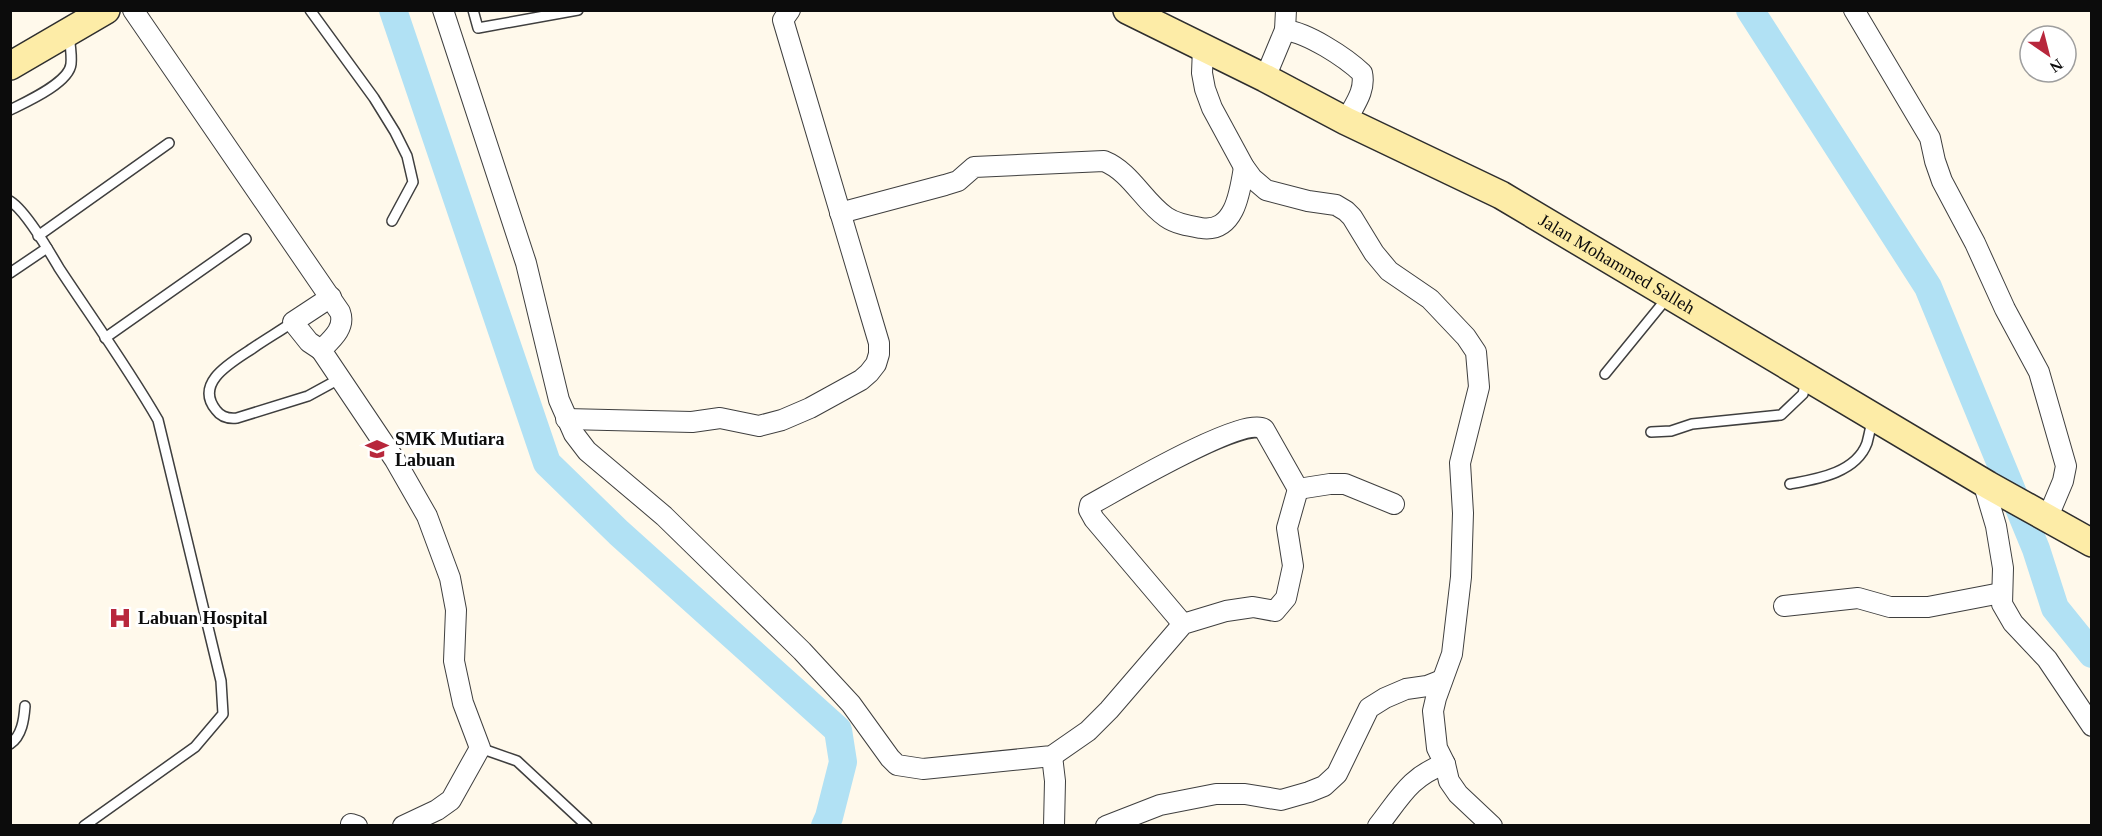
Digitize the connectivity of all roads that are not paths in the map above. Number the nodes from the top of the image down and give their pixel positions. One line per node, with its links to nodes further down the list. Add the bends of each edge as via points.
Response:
1 (106, 10): 12 (main road)
2 (133, 10): 30 (street)
3 (310, 10): 24 (lane, via 374,98 407,156 413,182)
4 (443, 10): 38 (street, via 526,263)
5 (472, 10): 10 (lane, via 478,28)
6 (578, 10): 10 (lane)
7 (790, 10): 22 (street, via 783,20)
8 (1127, 10): 13 (main road, Jalan Mohammed Salleh)
9 (1854, 10): 44 (street, via 1930,138 1942,181 2039,372 2066,466)
10 (534, 14)
11 (1286, 20): 15 (street); 17 (street, via 1362,73 1362,92)
12 (69, 32): 14 (main road); 16 (lane, via 71,64 67,74)
13 (1203, 48): 15 (main road, Jalan Mohammed Salleh); 19 (street, via 1205,89)
14 (10, 66)
15 (1265, 78): 17 (main road, Jalan Mohammed Salleh)
16 (10, 110)
17 (1346, 121): 29 (main road, Jalan Mohammed Salleh, via 1501,195)
18 (170, 143): 25 (lane)
19 (1244, 167): 22 (street, via 1240,193 1230,216 1213,229 1166,217 1120,170 1104,161 974,167 958,181); 49 (street, via 1266,190 1336,205 1347,211 1389,271 1430,299 1476,352 1479,387 1460,462 1461,577 1452,654)
20 (10, 201): 21 (lane)
21 (20, 211): 23 (lane); 25 (lane)
22 (840, 213): 38 (street, via 879,343 876,364 861,380 810,408 759,426 720,418 692,422)
23 (10, 218)
24 (392, 221)
25 (38, 236): 27 (lane)
26 (246, 239): 32 (lane)
27 (47, 248): 28 (lane); 32 (lane)
28 (10, 273)
29 (1669, 296): 34 (lane); 36 (main road, Jalan Mohammed Salleh)
30 (331, 297): 31 (street); 33 (street, via 342,323)
31 (293, 322): 33 (street); 35 (lane, via 222,369 209,391 216,410 230,419 237,418 308,396)
32 (105, 338): 57 (lane, via 158,420 221,681 223,714 195,747)
33 (321, 350): 35 (street)
34 (1605, 374)
35 (340, 378): 53 (street, via 395,459 427,516 450,578 456,610 454,661 463,703)
36 (1807, 378): 37 (main road, Jalan Mohammed Salleh); 39 (lane, via 1803,394 1781,415)
37 (1873, 417): 40 (lane, via 1866,445 1847,467); 41 (main road, Jalan Mohammed Salleh)
38 (566, 419): 54 (street, via 587,451 664,516 802,651 851,704 897,765 923,769)
39 (1651, 432)
40 (1790, 484)
41 (1985, 484): 44 (main road, Jalan Mohammed Salleh); 46 (street, via 2003,568)
42 (1298, 489): 43 (street, via 1345,484); 48 (street, via 1287,528 1293,566 1282,605 1275,611 1252,607 1226,611); 48 (street, via 1264,429 1253,426 1224,435 1168,462 1090,506 1094,519)
43 (1394, 504)
44 (2045, 518): 45 (main road, Jalan Mohammed Salleh)
45 (2091, 543)
46 (2001, 593): 47 (street, via 1928,607 1890,607 1858,598); 51 (street, via 2002,604 2013,623 2047,659)
47 (1784, 606)
48 (1184, 624): 54 (street, via 1088,731)
49 (1442, 680): 55 (street, via 1434,711 1437,748); 61 (street, via 1406,689 1369,708 1337,774 1324,786 1281,800 1216,794 1160,805)
50 (25, 706): 52 (lane, via 16,741)
51 (2091, 726)
52 (10, 744)
53 (480, 748): 58 (street, via 451,800); 59 (lane, via 517,761)
54 (1052, 756): 60 (street)
55 (1445, 764): 56 (street, via 1428,770 1410,785); 63 (street, via 1449,781 1458,794)
56 (1395, 818): 62 (street)
57 (84, 825)
58 (408, 825)
59 (587, 825)
60 (1053, 825)
61 (1106, 825)
62 (1378, 825)
63 (1492, 825)

